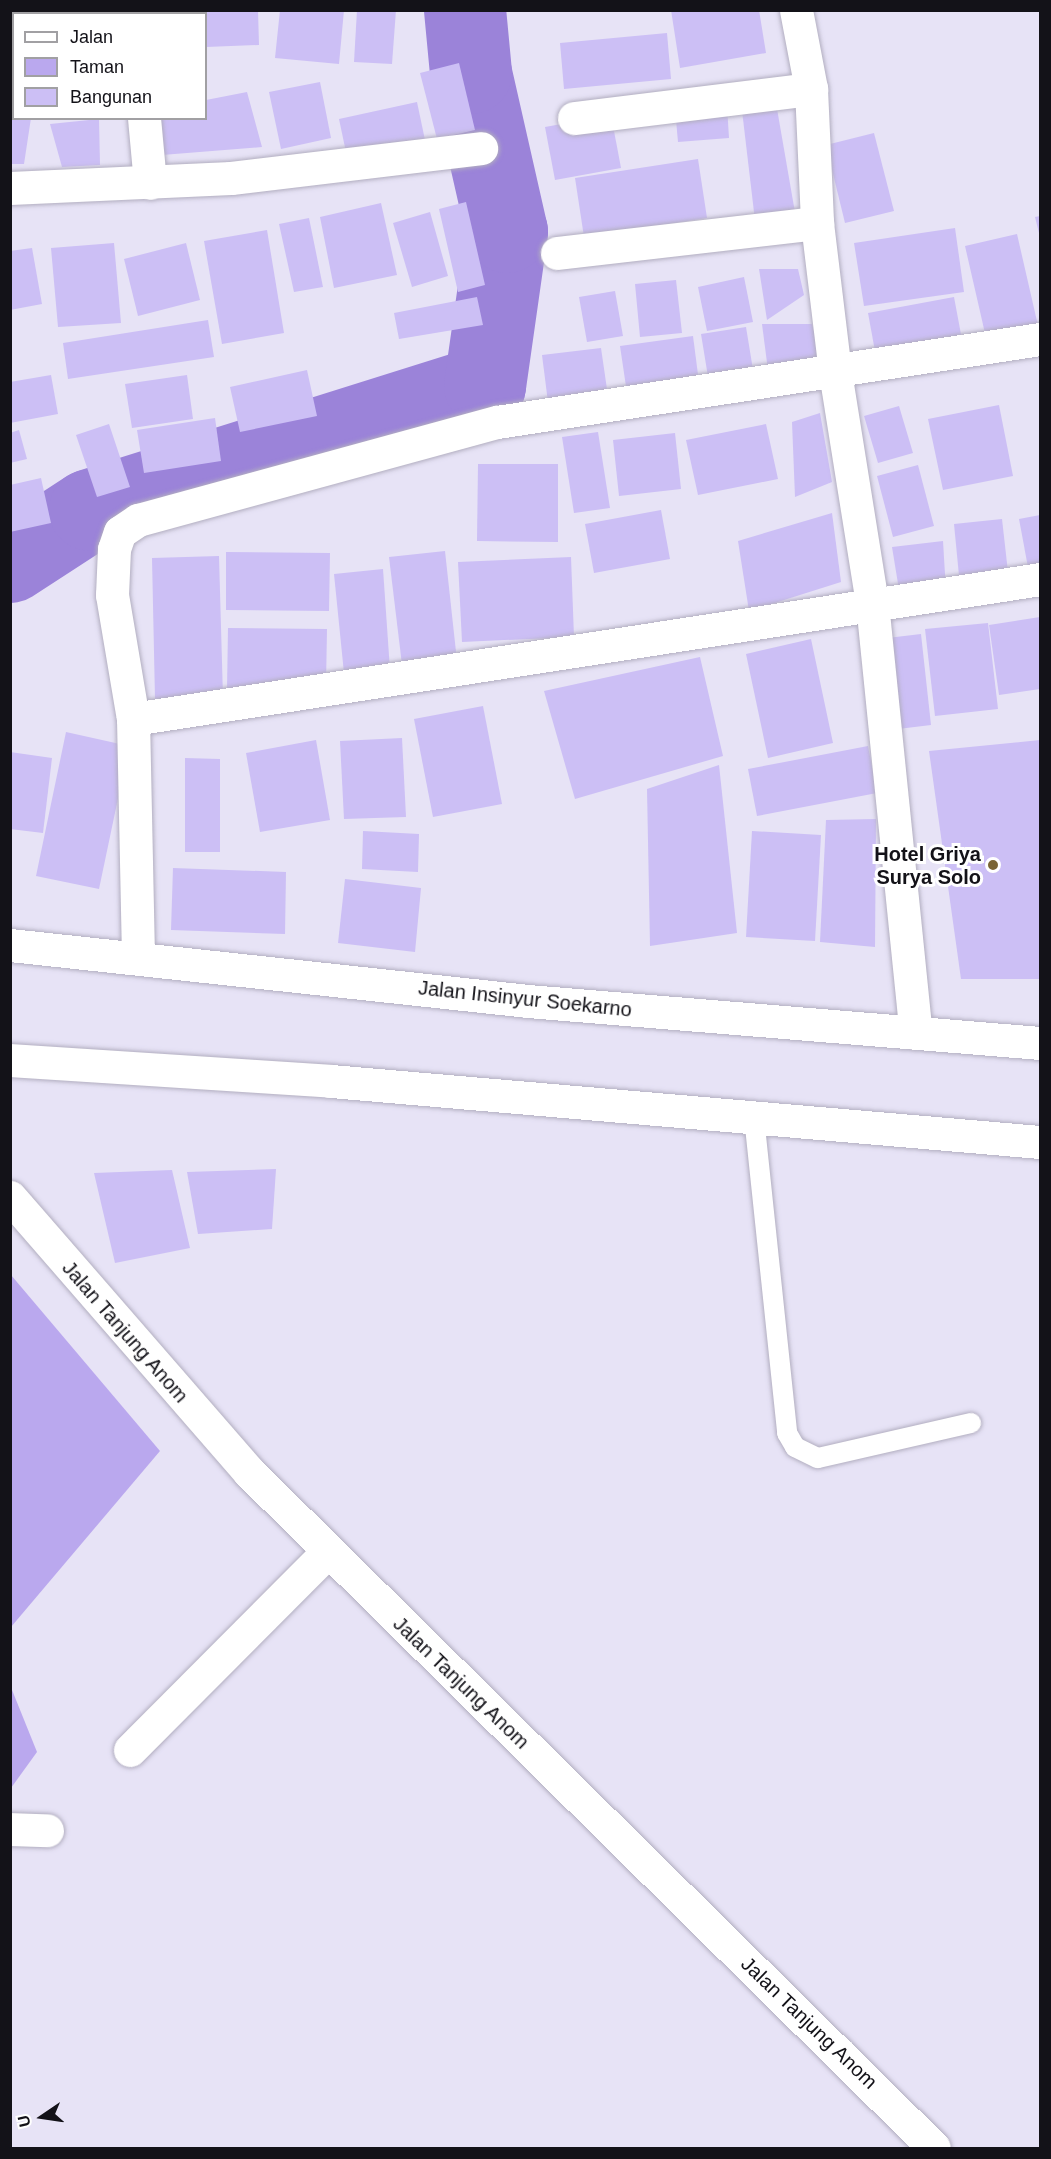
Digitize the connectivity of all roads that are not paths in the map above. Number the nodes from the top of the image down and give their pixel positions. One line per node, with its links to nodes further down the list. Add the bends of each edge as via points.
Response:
1 (796, 10): 2 (street)
2 (811, 89): 3 (street); 8 (street)
3 (574, 118)
4 (144, 120): 6 (street)
5 (481, 148): 6 (street, via 349,166)
6 (150, 183): 7 (street)
7 (10, 188)
8 (817, 223): 9 (street); 11 (street)
9 (557, 253)
10 (1041, 339): 11 (street)
11 (835, 372): 13 (street); 14 (street, via 497,422 138,520 120,532 114,549 112,596)
12 (1041, 579): 13 (street)
13 (872, 603): 14 (street); 17 (street)
14 (133, 718): 16 (street)
15 (10, 945): 16 (street, Jalan Insinyur Soekarno)
16 (138, 957): 17 (street, Jalan Insinyur Soekarno, via 528,1000)
17 (916, 1033): 18 (street, Jalan Insinyur Soekarno)
18 (1041, 1043)
19 (10, 1060): 20 (street)
20 (754, 1117): 21 (street); 23 (lane, via 788,1433 795,1447 818,1458)
21 (1041, 1142)
22 (10, 1197): 24 (street, Jalan Tanjung Anom, via 188,1405)
23 (971, 1423)
24 (327, 1552): 25 (street); 28 (street, Jalan Tanjung Anom)
25 (130, 1750)
26 (10, 1829): 27 (street)
27 (47, 1830)
28 (934, 2148)

